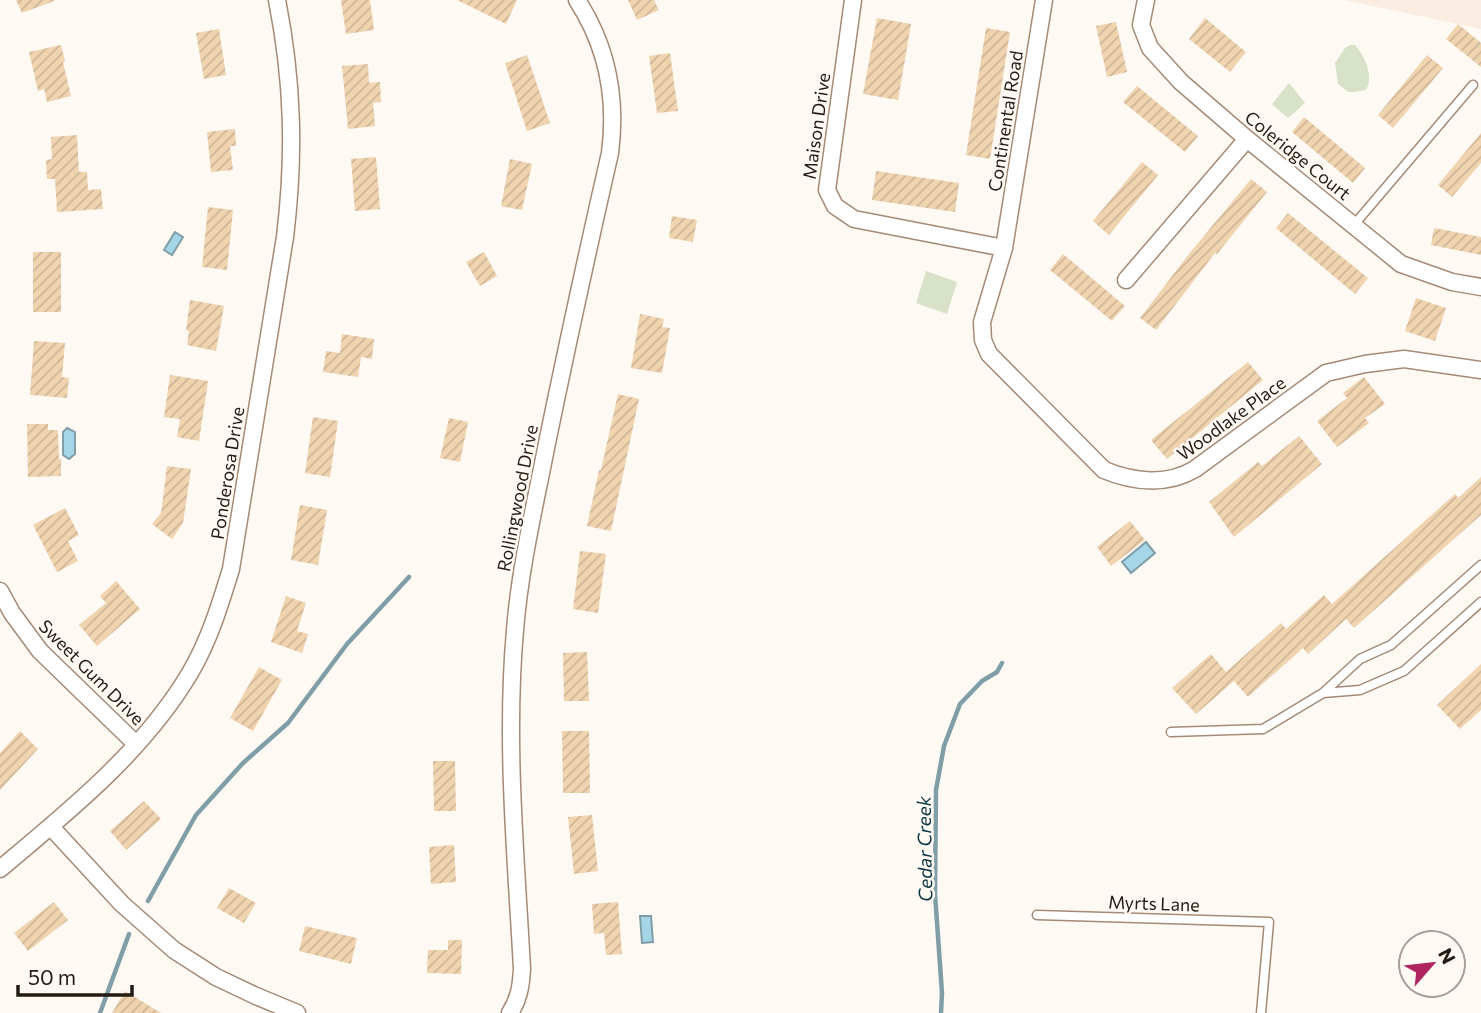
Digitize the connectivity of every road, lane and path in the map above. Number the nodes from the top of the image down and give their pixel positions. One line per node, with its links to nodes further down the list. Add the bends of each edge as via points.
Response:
1 (277, 0): 18 (street, Ponderosa Drive, via 292,129 290,197 230,569 220,606 190,672)
2 (577, 0): 23 (street, Rollingwood Drive, via 604,57 612,132 520,584 512,667 511,758 522,969 518,999)
3 (853, 0): 9 (street, Maison Drive, via 827,190 835,206 854,219)
4 (1044, 0): 9 (street, Continental Road)
5 (1146, 0): 7 (street, Coleridge Court, via 1141,24 1150,47 1181,82)
6 (1473, 85): 8 (lane)
7 (1247, 139): 8 (street, Coleridge Court); 10 (street)
8 (1353, 226): 11 (street, Coleridge Court, via 1401,264)
9 (1004, 248): 12 (street, Woodlake Place, via 982,323 989,354 1104,470 1123,478 1182,477 1326,373 1404,359)
10 (1126, 280)
11 (1481, 287)
12 (1481, 370)
13 (1481, 565): 16 (lane, via 1391,645 1360,659)
14 (0, 591): 18 (street, Sweet Gum Drive, via 40,651)
15 (1481, 602): 16 (lane, via 1404,671 1360,690)
16 (1324, 692): 17 (lane, via 1263,729)
17 (1171, 732)
18 (136, 744): 19 (street, Ponderosa Drive)
19 (51, 827): 20 (street, Ponderosa Drive); 22 (street, via 122,904 174,950 216,977)
20 (0, 869)
21 (1037, 915): 24 (lane, Myrts Lane, via 1269,922)
22 (297, 1013)
23 (510, 1013)
24 (1262, 1013)

